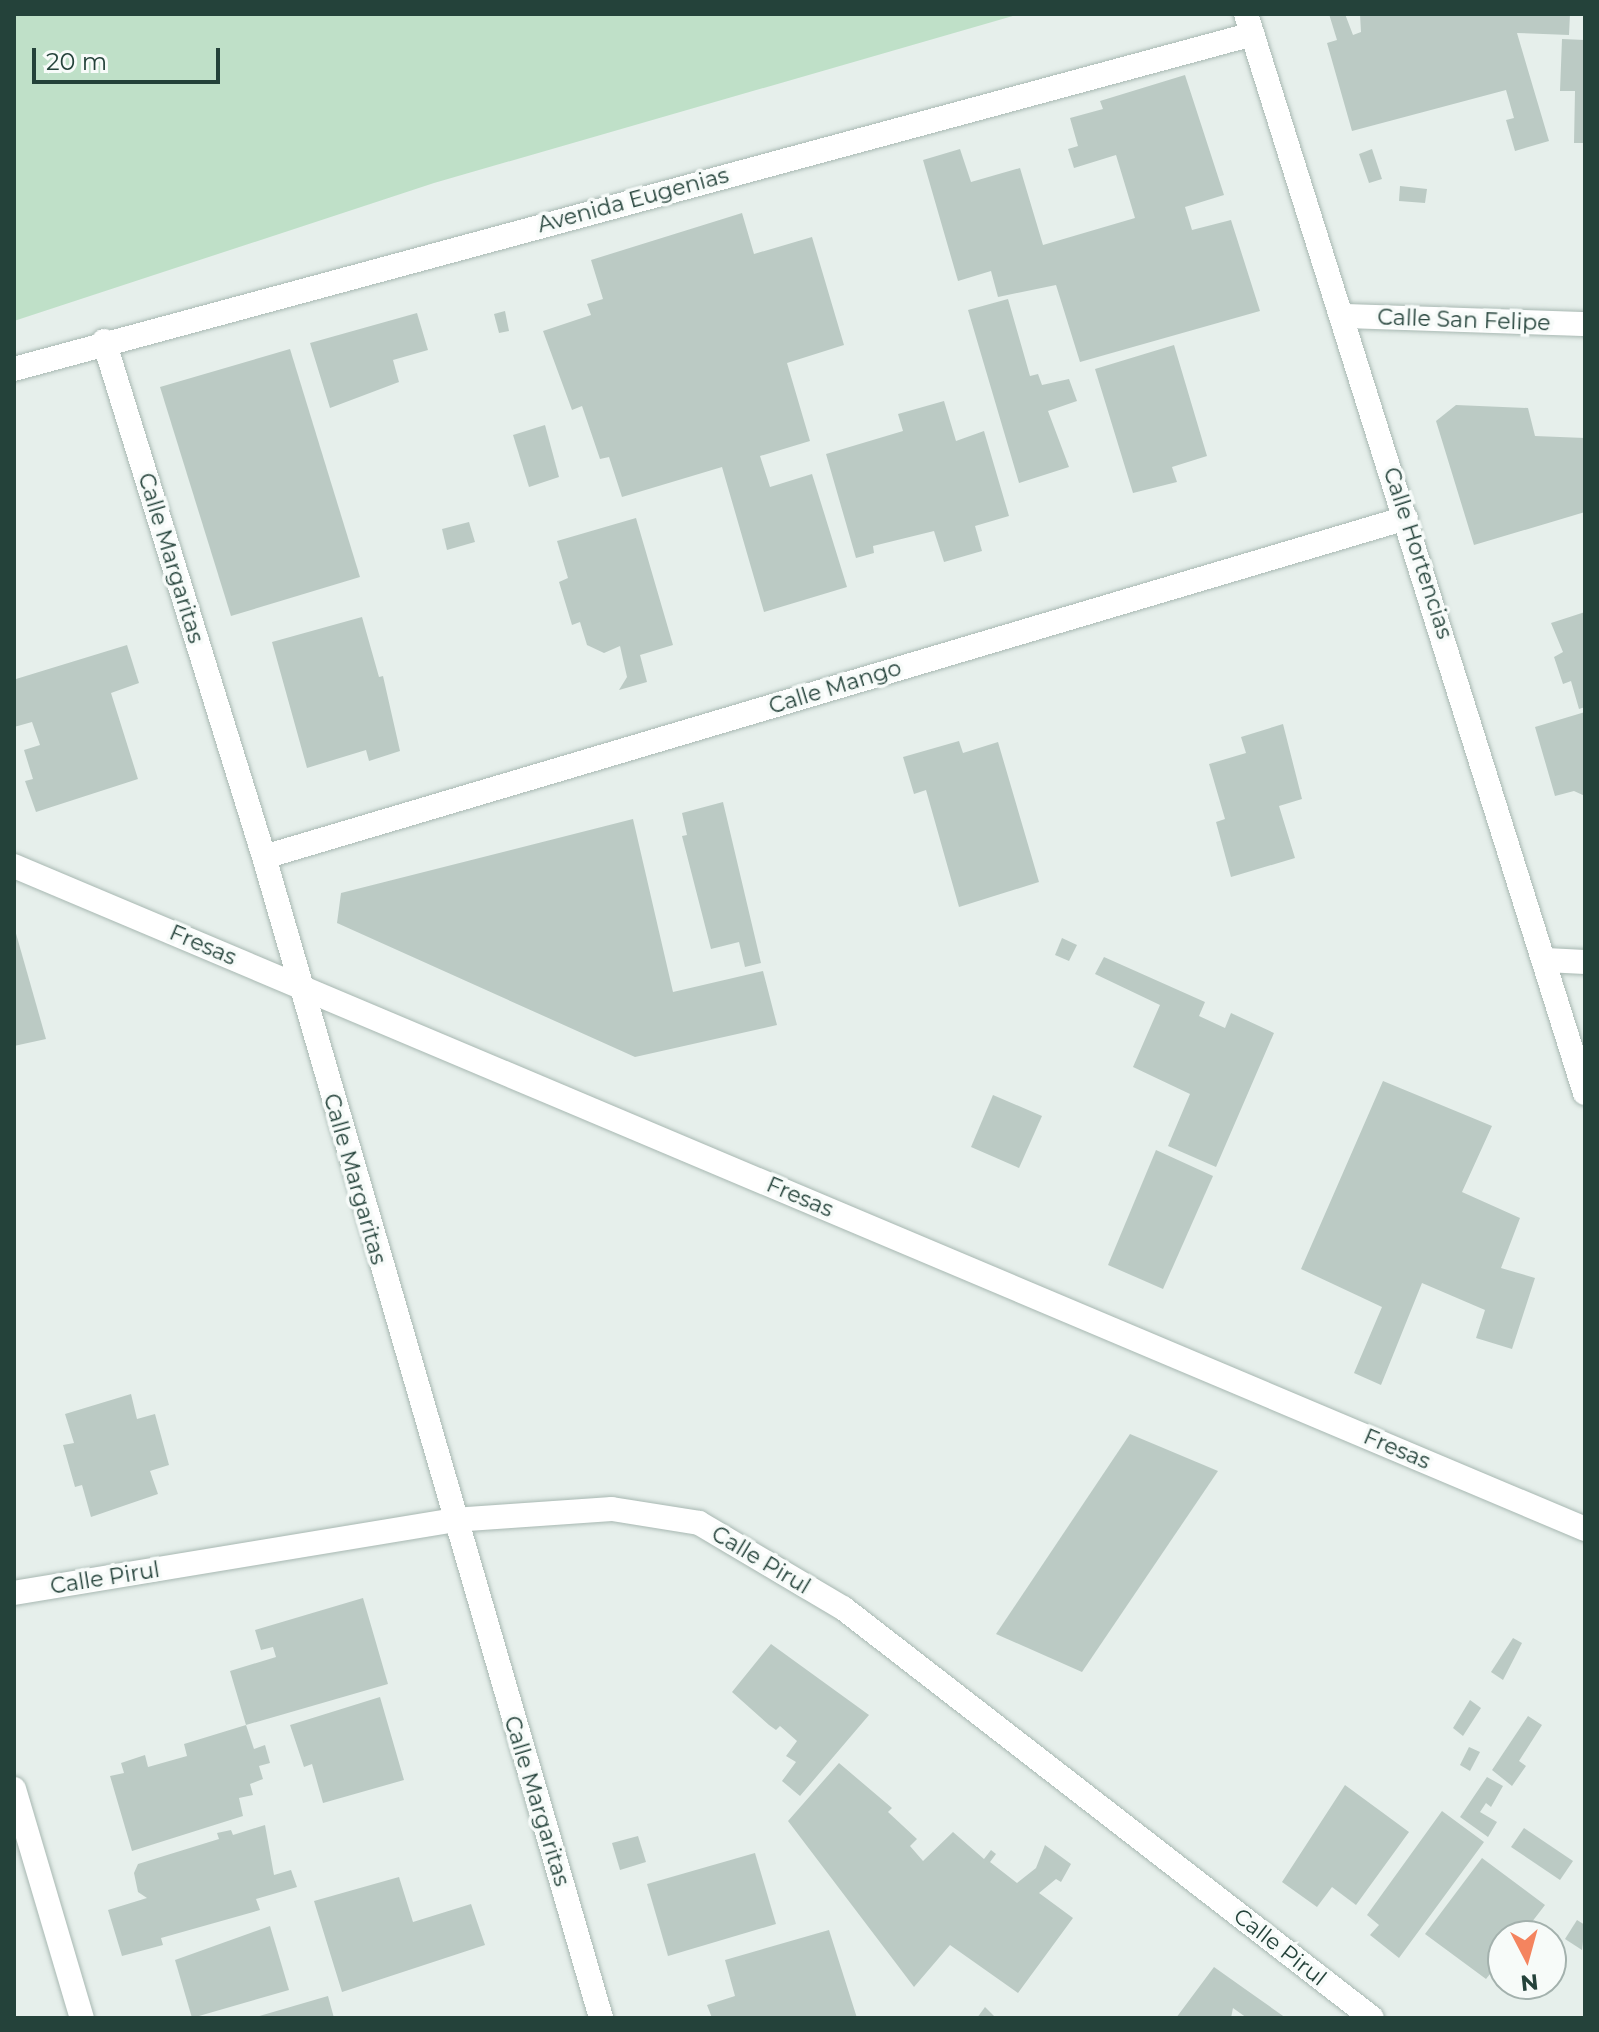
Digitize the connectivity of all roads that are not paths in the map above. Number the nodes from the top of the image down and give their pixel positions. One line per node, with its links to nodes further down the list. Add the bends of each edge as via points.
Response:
1 (1250, 24): 2 (street, Calle Hortencias); 4 (street, Avenida Eugenias)
2 (1343, 316): 3 (street, Calle San Felipe); 6 (street, Calle Hortencias)
3 (1585, 324)
4 (104, 341): 5 (street, Avenida Eugenias); 7 (street, Calle Margaritas)
5 (14, 369)
6 (1406, 518): 7 (street, Calle Mango); 9 (street, Calle Hortencias)
7 (264, 857): 11 (street, Calle Margaritas)
8 (14, 866): 11 (street, Fresas)
9 (1546, 960): 10 (street); 12 (street, Calle Hortencias)
10 (1585, 962)
11 (299, 986): 13 (street, Calle Margaritas); 14 (street, Fresas)
12 (1585, 1093)
13 (453, 1520): 15 (street, Calle Pirul); 18 (street, Calle Margaritas); 19 (street, Calle Pirul, via 612,1509 699,1523 843,1608)
14 (1585, 1529)
15 (14, 1593)
16 (14, 1789): 17 (street)
17 (82, 2018)
18 (601, 2018)
19 (1372, 2018)

